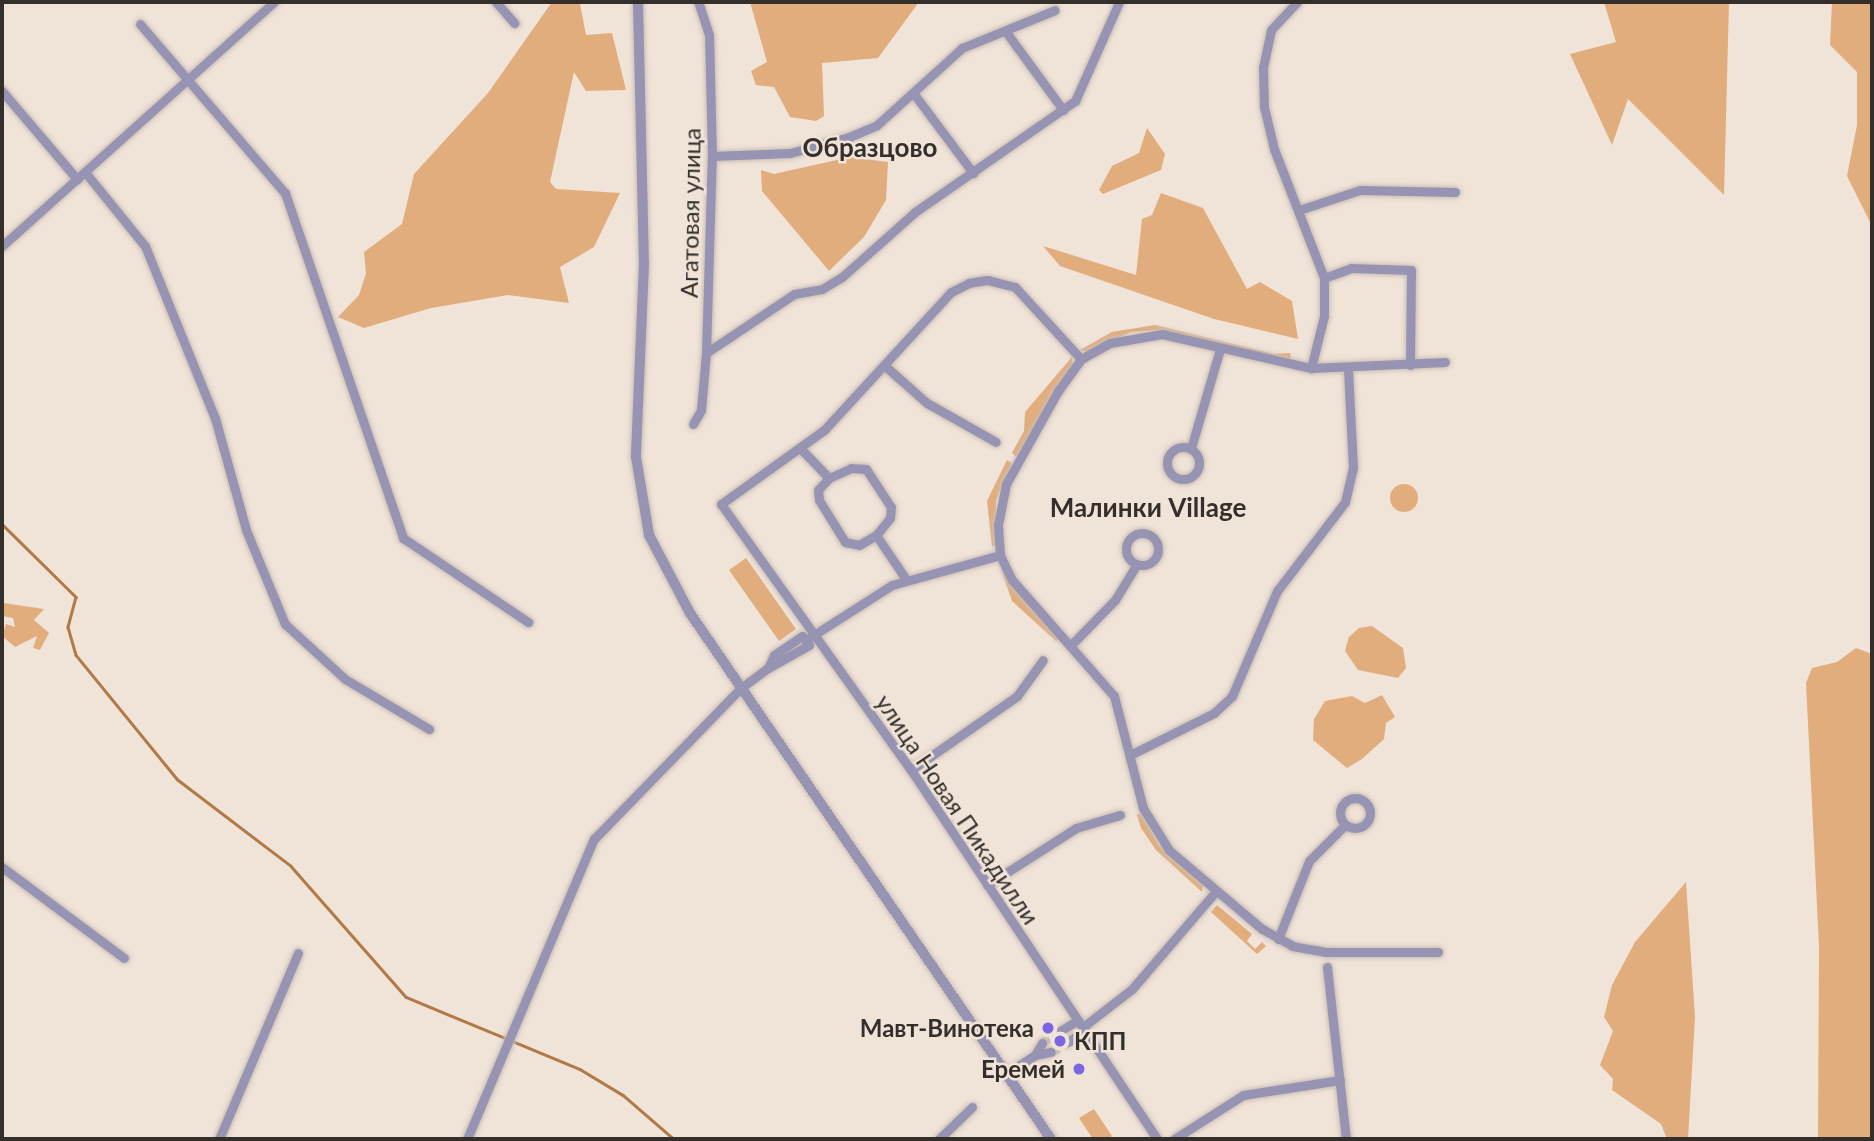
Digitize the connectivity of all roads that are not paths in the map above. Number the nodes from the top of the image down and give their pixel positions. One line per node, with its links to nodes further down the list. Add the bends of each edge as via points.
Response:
1 (274, 2): 11 (street)
2 (496, 2): 8 (street)
3 (638, 2): 44 (street, via 644,262 636,457 642,511 667,575)
4 (698, 2): 15 (street, Агатовая улица, via 709,35)
5 (1119, 2): 14 (street, via 1082,90)
6 (1297, 2): 20 (street, via 1270,30 1263,67 1273,149)
7 (1055, 10): 10 (street)
8 (514, 23)
9 (140, 24): 11 (street)
10 (1006, 32): 13 (street, via 962,48); 14 (street)
11 (188, 79): 16 (street); 40 (street, via 285,193 403,538)
12 (2, 91): 18 (street)
13 (914, 94): 15 (street, via 877,125 849,137 790,152); 17 (street)
14 (1063, 110): 17 (street)
15 (712, 156): 24 (street, Агатовая улица)
16 (85, 172): 18 (street); 45 (street, via 145,246 215,418 246,530 285,625 345,679)
17 (973, 173): 24 (street, via 915,212 842,277 822,289 794,294)
18 (77, 179): 21 (street)
19 (1455, 192): 20 (street, via 1360,190)
20 (1299, 210): 22 (street)
21 (2, 246)
22 (1324, 278): 27 (street, via 1351,268 1411,270); 29 (street, via 1324,316)
23 (1220, 349): 25 (street, via 1162,334 1142,335 1110,343); 29 (street); 33 (street)
24 (706, 353): 31 (street, Агатовая улица, via 701,410)
25 (1081, 359): 28 (street, via 1015,287 987,280 951,292); 37 (street, via 1006,484 998,506)
26 (1445, 362): 27 (street)
27 (1410, 365): 30 (street)
28 (885, 366): 32 (street, via 927,403); 34 (street)
29 (1311, 368): 30 (street)
30 (1348, 370): 46 (street, via 1353,468 1345,502 1277,590 1232,696 1214,713)
31 (693, 424)
32 (996, 442)
33 (1191, 448)
34 (801, 449): 35 (street); 41 (street, улица Новая Пикадилли, via 721,504)
35 (829, 478): 36 (street, via 818,490 819,500 845,542 859,545); 36 (street, via 851,468 866,470 891,507 891,519)
36 (876, 535): 39 (street)
37 (1000, 555): 39 (street); 42 (street, via 1027,599)
38 (1137, 564): 42 (street, via 1115,600)
39 (907, 581): 41 (street, via 869,597)
40 (528, 622)
41 (811, 637): 44 (street, via 800,652); 47 (street, улица Новая Пикадилли)
42 (1072, 644): 46 (street, via 1114,696)
43 (1043, 660): 47 (street, via 1017,696)
44 (741, 688): 64 (street); 68 (street, via 594,839)
45 (429, 729)
46 (1130, 755): 52 (street, via 1153,831)
47 (911, 770): 51 (street, улица Новая Пикадилли)
48 (1120, 815): 51 (street, via 1076,828)
49 (1345, 825): 53 (street, via 1309,861)
50 (2, 867): 56 (street)
51 (987, 885): 58 (street, улица Новая Пикадилли)
52 (1215, 892): 53 (street); 58 (street, via 1132,989)
53 (1279, 939): 54 (street, via 1326,952)
54 (1438, 952)
55 (298, 953): 67 (street)
56 (124, 958)
57 (1326, 967): 65 (street)
58 (1082, 1026): 59 (street); 60 (street); 71 (street, улица Новая Пикадилли)
59 (1060, 1031)
60 (1068, 1042)
61 (1042, 1043): 63 (street)
62 (1051, 1052): 63 (street)
63 (1035, 1055): 64 (street)
64 (1009, 1072): 70 (street)
65 (1340, 1080): 72 (street, via 1243,1095); 73 (street)
66 (972, 1107): 69 (street)
67 (219, 1139)
68 (467, 1139)
69 (939, 1139)
70 (1051, 1139)
71 (1157, 1139)
72 (1174, 1139)
73 (1346, 1139)

